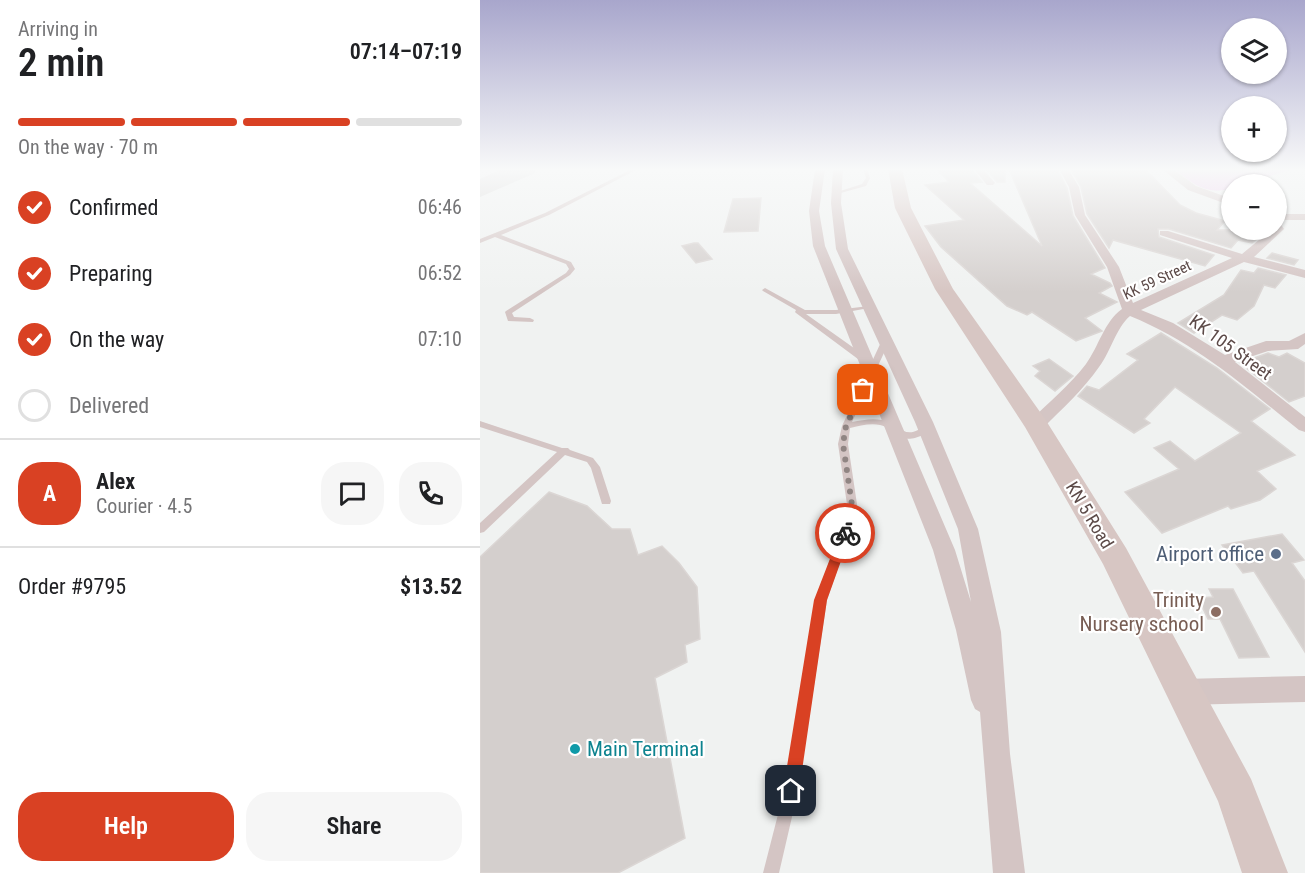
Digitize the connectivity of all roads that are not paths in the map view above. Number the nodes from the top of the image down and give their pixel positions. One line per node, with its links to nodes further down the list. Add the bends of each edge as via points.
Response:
1 (555, 210): 9 (lane)
2 (815, 210): 18 (street, via 815,228)
3 (837, 210): 15 (street, via 842,249)
4 (904, 210): 26 (main road, KN 5 Road, via 944,289)
5 (1079, 210): 17 (street, via 1113,267)
6 (1287, 217): 7 (street)
7 (1305, 217)
8 (1164, 233): 12 (street)
9 (496, 235): 11 (lane); 19 (lane, via 569,263 572,269 508,312 511,319)
10 (1267, 240): 12 (street, KK 59 Street)
11 (480, 241)
12 (1243, 258): 13 (street); 17 (street, KK 59 Street)
13 (1305, 274)
14 (765, 290): 16 (lane)
15 (867, 307): 18 (lane); 20 (street)
16 (797, 310): 18 (lane); 23 (lane)
17 (1129, 310): 22 (street, KK 105 Street, via 1168,326); 26 (street, KK 59 Street, via 1113,325 1088,372)
18 (844, 311): 23 (street)
19 (530, 320)
20 (885, 342): 23 (lane); 24 (street)
21 (1301, 345): 22 (street, via 1266,346)
22 (1223, 361): 28 (street, KK 105 Street)
23 (869, 366): 27 (lane); 29 (street)
24 (924, 422): 29 (lane, via 922,432 913,436 902,436); 35 (street, via 968,529 975,559 988,632)
25 (480, 424): 30 (lane)
26 (1036, 425): 34 (main road, KN 5 Road, via 1115,556)
27 (846, 426): 29 (lane, via 878,422); 36 (lane, via 843,444 853,512 821,600 791,791)
28 (1305, 426)
29 (892, 427): 35 (street, via 944,550 968,630)
30 (565, 450): 31 (lane, via 590,460); 32 (lane)
31 (606, 501)
32 (480, 529)
33 (1305, 689): 34 (street)
34 (1183, 692): 38 (main road, KN 5 Road, via 1236,794)
35 (996, 754): 37 (street)
36 (771, 873)
37 (1009, 873)
38 (1265, 873)

